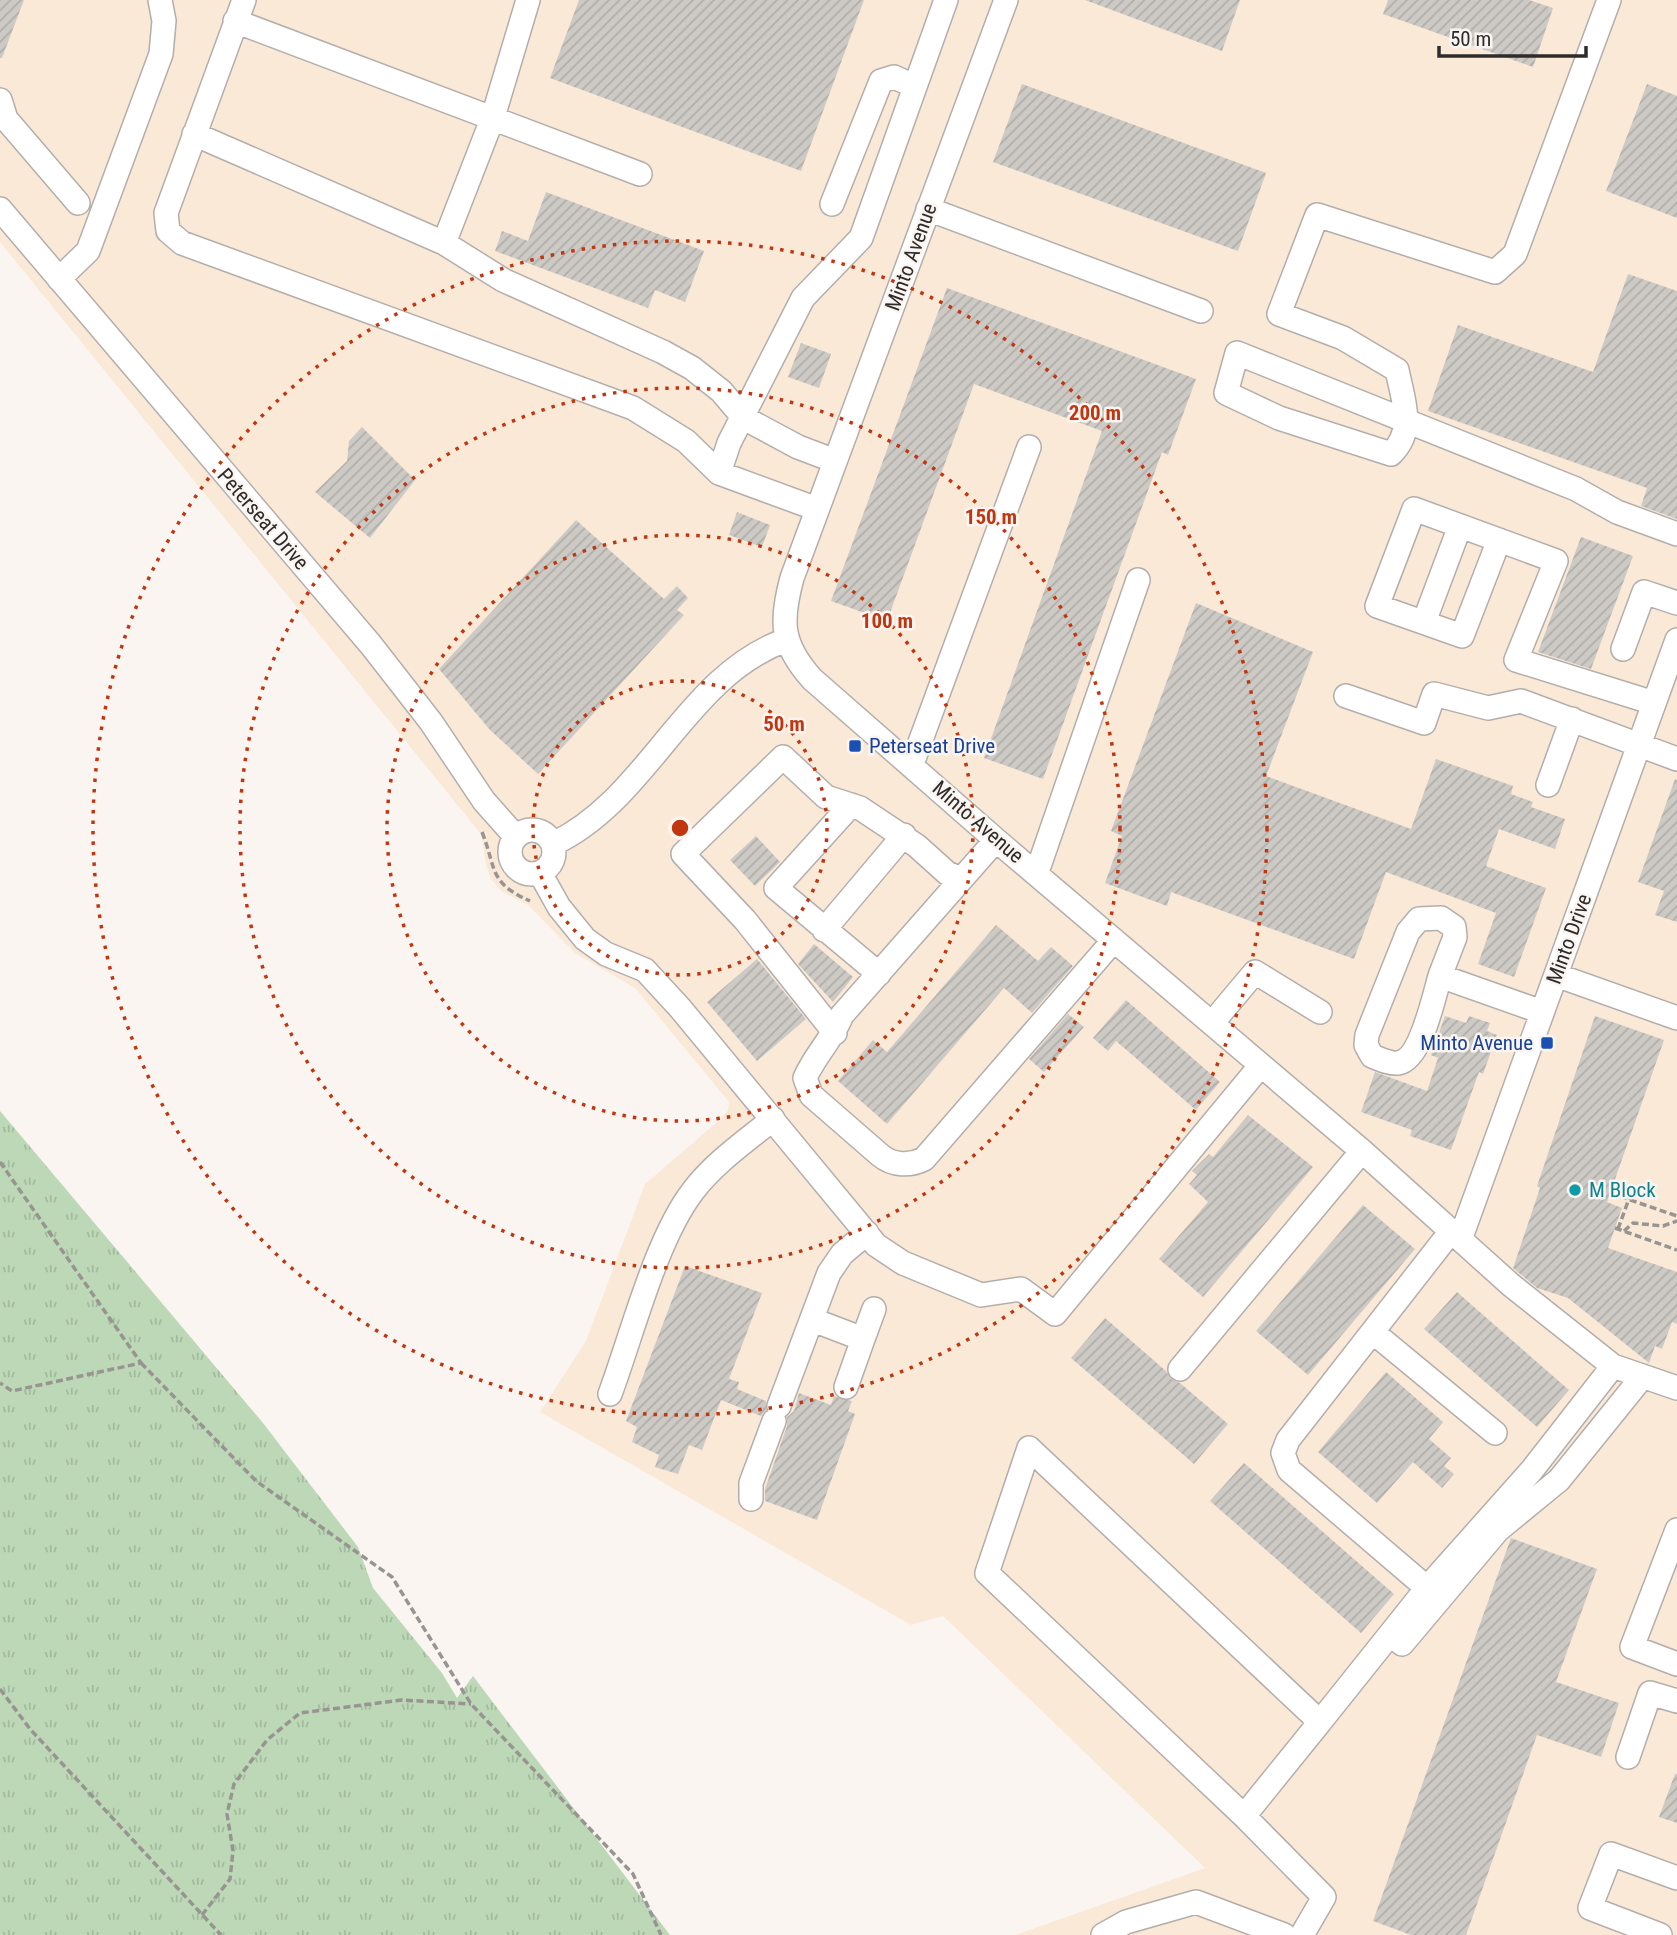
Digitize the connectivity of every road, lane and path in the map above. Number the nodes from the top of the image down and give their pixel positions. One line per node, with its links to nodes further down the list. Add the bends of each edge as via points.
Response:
1 (160, 0): 18 (street, via 164,21 161,54 88,251)
2 (244, 0): 7 (street)
3 (946, 0): 8 (street)
4 (1006, 0): 16 (street, Minto Avenue)
5 (1609, 0): 21 (street, via 1515,254 1495,272 1317,215 1279,314 1343,338 1397,370)
6 (519, 3): 10 (street)
7 (235, 22): 10 (street); 11 (street)
8 (914, 86): 14 (street, via 894,77 881,81); 20 (street, via 861,237 803,298)
9 (0, 100): 13 (street, via 6,120)
10 (492, 117): 12 (street); 17 (street)
11 (194, 134): 17 (street); 24 (street, via 166,213 169,232 182,243 633,408 685,441)
12 (640, 174)
13 (78, 203)
14 (832, 204)
15 (0, 209): 18 (street, Peterseat Drive)
16 (928, 209): 19 (street); 23 (street, Minto Avenue)
17 (444, 243): 20 (street, via 503,280 692,368 721,391)
18 (59, 279): 44 (street, Peterseat Drive, via 371,645 484,801)
19 (1201, 311)
20 (744, 418): 23 (street, via 798,447); 24 (street)
21 (1408, 422): 21 (street, via 1401,445 1391,454 1279,418 1226,393 1237,353); 27 (street)
22 (1029, 447): 40 (street)
23 (835, 460): 25 (street, Minto Avenue)
24 (719, 473): 25 (street)
25 (817, 509): 32 (street, Minto Avenue, via 784,607)
26 (1460, 526): 28 (street); 31 (street); 31 (street, via 1414,509 1377,606)
27 (1677, 534)
28 (1499, 540): 31 (street, via 1462,636); 36 (street, via 1556,561 1516,660)
29 (1138, 580): 47 (street)
30 (1677, 603): 34 (street, via 1644,592)
31 (1424, 622)
32 (786, 640): 40 (street, Minto Avenue, via 793,657 812,679); 46 (street, via 732,670 598,817)
33 (1677, 640): 36 (street, Minto Drive)
34 (1623, 649)
35 (1346, 696): 37 (street, via 1424,723 1434,694 1488,708 1521,701)
36 (1654, 703): 38 (street, Minto Drive)
37 (1572, 719): 38 (street); 41 (street)
38 (1639, 745): 39 (street); 53 (street, Minto Drive)
39 (1677, 759)
40 (912, 764): 45 (street, Minto Avenue)
41 (1548, 785)
42 (851, 805): 43 (street); 50 (street, via 776,888); 59 (street, via 826,797 783,757 682,854 745,920)
43 (904, 835): 49 (street, via 947,873); 50 (street)
44 (516, 836): 46 (street, via 537,830); 48 (street, via 510,850 514,864 526,873)
45 (996, 840): 47 (street, Minto Avenue); 49 (street)
46 (553, 844): 48 (street, via 554,857)
47 (1037, 872): 51 (street, Minto Avenue)
48 (540, 873): 61 (street, via 585,939 654,979)
49 (961, 879): 52 (street)
50 (824, 930): 52 (street)
51 (1114, 940): 58 (street, Minto Avenue); 59 (street, via 916,1163 886,1160 811,1095 805,1078)
52 (879, 974): 59 (street, via 842,1015)
53 (1556, 975): 56 (street, Minto Drive); 57 (street)
54 (1440, 976): 54 (street, via 1454,928 1441,918 1419,919 1408,932 1367,1035 1372,1056 1396,1064 1417,1047); 56 (street)
55 (1320, 1012): 58 (street, via 1255,972)
56 (1542, 1012): 69 (street, Minto Drive)
57 (1677, 1018)
58 (1213, 1022): 60 (street, Minto Avenue)
59 (835, 1034)
60 (1261, 1065): 62 (street, Minto Avenue); 70 (street, via 1055,1314 1021,1289 981,1295 903,1263)
61 (773, 1119): 70 (street); 83 (street, via 722,1161 680,1209)
62 (1362, 1151): 69 (street, Minto Avenue); 78 (street)
63 (0, 1162): 76 (path)
64 (1640, 1188): 66 (path)
65 (1610, 1193): 66 (path)
66 (1628, 1200): 67 (path); 68 (path, via 1617,1228)
67 (1677, 1218): 68 (path, via 1663,1226 1633,1223)
68 (1624, 1231): 71 (path)
69 (1457, 1233): 74 (street, Minto Drive); 77 (street, Minto Avenue, via 1511,1285)
70 (872, 1239): 73 (street, via 860,1235 835,1263)
71 (1677, 1250)
72 (874, 1308): 75 (street)
73 (813, 1320): 75 (street); 85 (street, via 751,1483)
74 (1374, 1333): 84 (street); 87 (street, Minto Drive, via 1288,1440 1283,1453 1289,1470)
75 (863, 1339): 81 (street)
76 (141, 1363): 80 (path, via 12,1391); 91 (path, via 256,1482 392,1577)
77 (1613, 1366): 79 (street, Minto Avenue); 87 (street, via 1532,1470)
78 (1180, 1369)
79 (1643, 1377): 82 (street, Minto Avenue); 94 (street, via 1559,1480 1497,1530)
80 (0, 1382)
81 (846, 1387)
82 (1677, 1388)
83 (610, 1394)
84 (1495, 1433)
85 (751, 1499)
86 (1677, 1530): 88 (street, via 1632,1647)
87 (1427, 1588): 92 (street)
88 (1677, 1664)
89 (0, 1689): 96 (path, via 30,1729)
90 (1677, 1701): 93 (street, via 1650,1693)
91 (471, 1704): 96 (path, via 402,1700 300,1713 267,1740 234,1784 227,1814 233,1851 230,1879); 98 (path, via 633,1874)
92 (1325, 1716): 94 (street); 94 (street, via 1029,1448 987,1573)
93 (1628, 1757)
94 (1248, 1820): 101 (street, via 1324,1896)
95 (1677, 1878): 102 (street, via 1611,1854 1590,1909)
96 (202, 1915): 97 (path)
97 (222, 1935)
98 (661, 1935)
99 (1103, 1935): 100 (street, via 1126,1922 1196,1902)
100 (1284, 1935)
101 (1302, 1935)
102 (1660, 1935)

